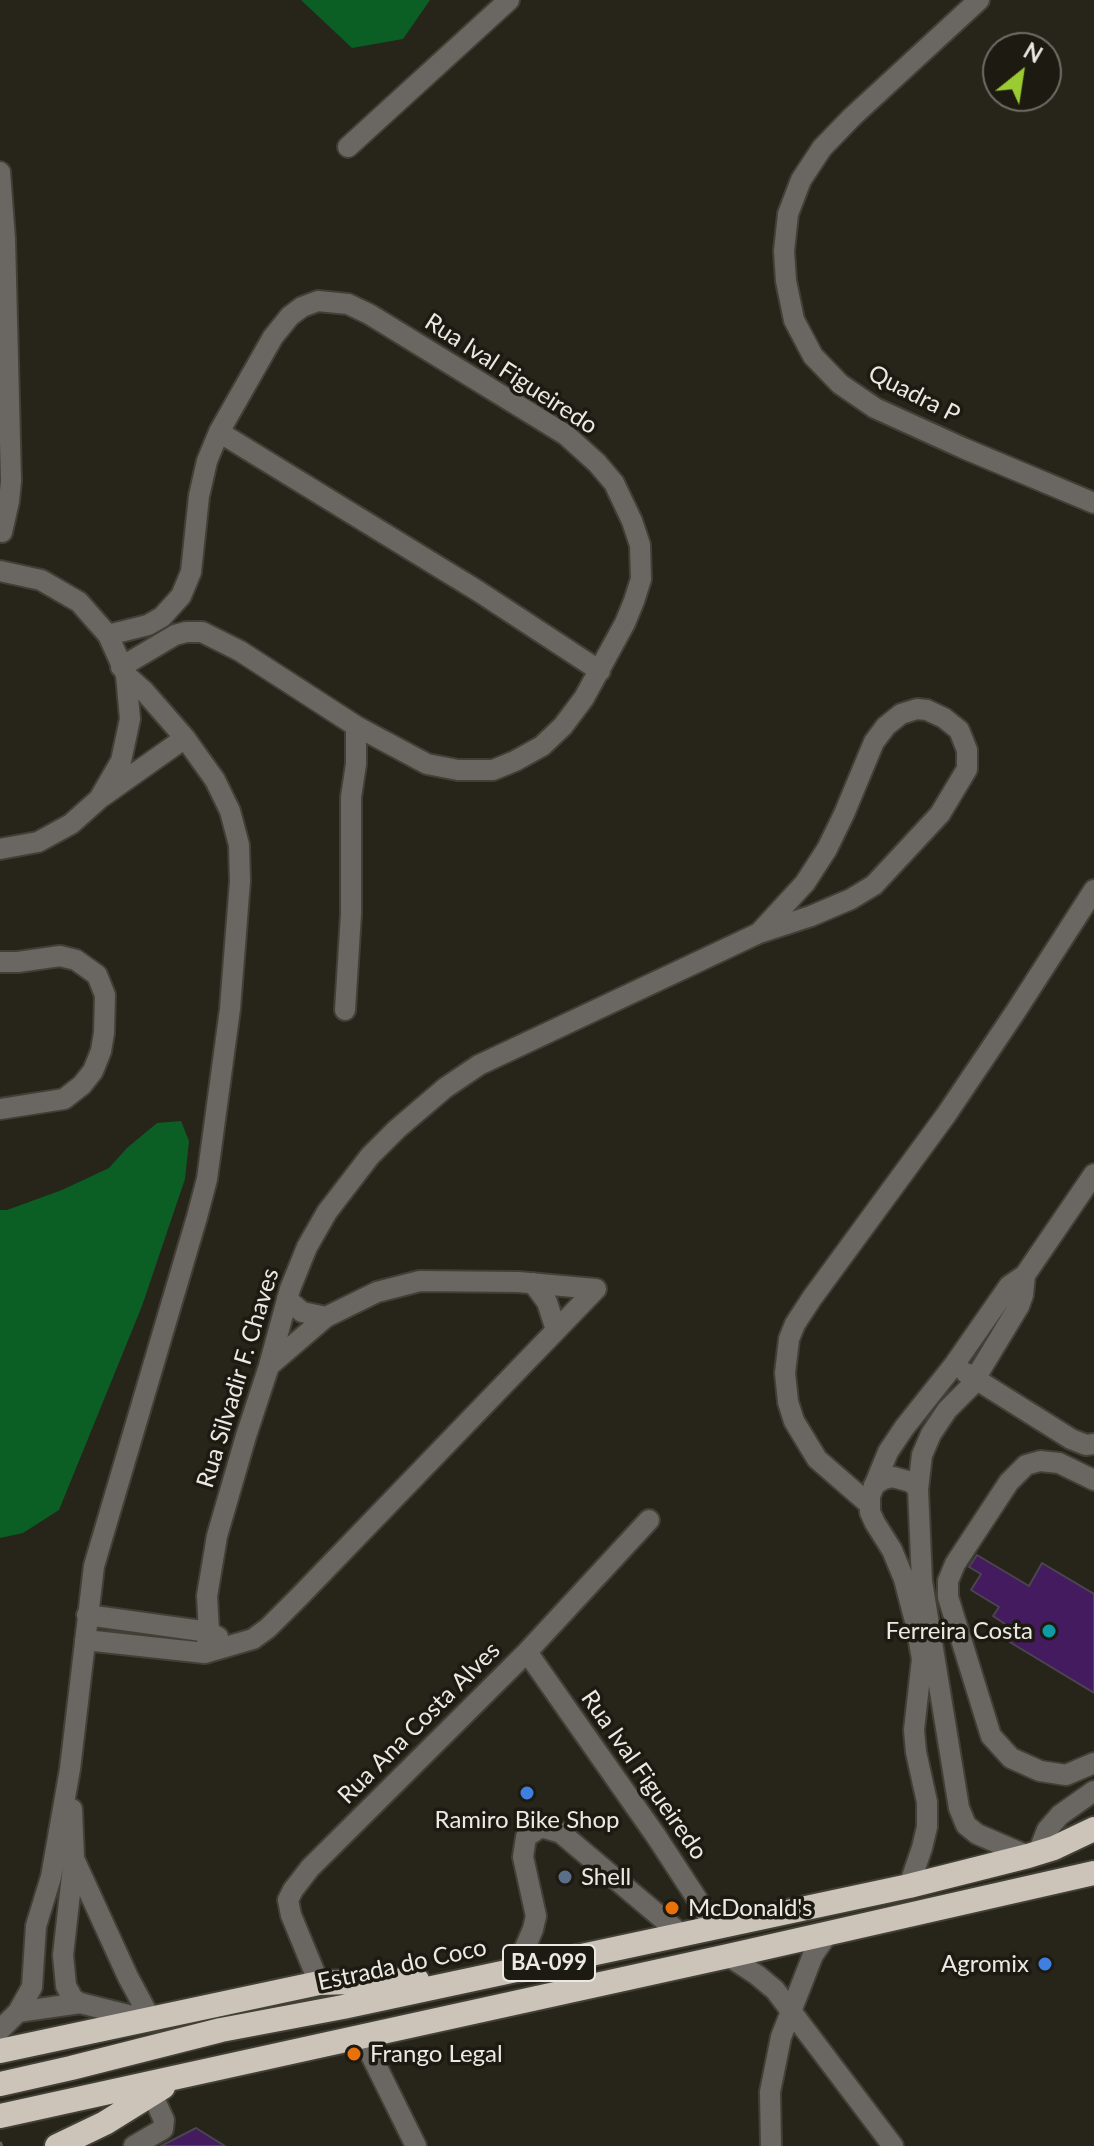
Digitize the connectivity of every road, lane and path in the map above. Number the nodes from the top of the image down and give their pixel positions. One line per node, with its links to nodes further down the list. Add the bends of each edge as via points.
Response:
1 (509, 0): 3 (street)
2 (979, 0): 8 (street, Quadra P, via 852,117 801,180 788,214 784,251 794,320 813,356 840,384 875,408)
3 (348, 147)
4 (0, 172): 5 (street)
5 (1, 207): 6 (street)
6 (4, 394): 9 (street, via 11,481)
7 (219, 432): 11 (street, Rua Ival Figueiredo, via 207,461 191,572); 15 (street); 15 (street, Rua Ival Figueiredo, via 273,337 290,316 318,301 348,304 369,314 566,435 614,483 640,545 641,579)
8 (1094, 503)
9 (2, 532)
10 (0, 571): 13 (street, via 41,580 79,602)
11 (181, 596): 12 (street, via 188,617); 13 (street, via 148,625)
12 (202, 632): 14 (street, via 175,635); 16 (street, Rua Ival Figueiredo)
13 (108, 635): 14 (street)
14 (124, 671): 17 (street); 20 (street, via 130,719 121,761)
15 (600, 671): 18 (street, Rua Ival Figueiredo, via 563,726 542,746 493,770 427,764)
16 (356, 726): 18 (street, Rua Ival Figueiredo); 19 (street)
17 (185, 738): 20 (street); 46 (street, via 215,780 239,845 230,1009 207,1179 94,1566)
18 (380, 739): 19 (street)
19 (356, 764): 27 (street)
20 (99, 799): 21 (street, via 71,824 38,842)
21 (0, 849)
22 (808, 878): 24 (street); 24 (street, via 886,726 917,709 944,718 959,730 967,769 940,814 874,885); 25 (street)
23 (1094, 890): 41 (street, via 946,1115 812,1298 789,1339 785,1373 794,1421 817,1459)
24 (831, 907): 25 (street)
25 (759, 933): 32 (street, Rua Silvadir F. Chaves, via 479,1065 445,1088 397,1129 345,1187 307,1247)
26 (0, 962): 28 (street, via 60,956 76,960 97,975 105,995 101,1051 82,1085 64,1099)
27 (345, 1010)
28 (0, 1109)
29 (1094, 1174): 30 (street)
30 (1025, 1275): 35 (street, via 1009,1286); 37 (street, via 1019,1306)
31 (533, 1283): 33 (street, via 420,1281 377,1292); 34 (street, via 547,1302); 34 (street, via 596,1289)
32 (287, 1299): 33 (street, via 302,1312); 36 (street, Rua Silvadir F. Chaves)
33 (326, 1317): 36 (street)
34 (556, 1330): 50 (street, via 268,1628)
35 (954, 1365): 37 (street); 41 (street, via 888,1452)
36 (269, 1366): 45 (street, Rua Silvadir F. Chaves, via 217,1536)
37 (975, 1379): 38 (street, via 1071,1439); 40 (street, via 931,1434)
38 (1094, 1444)
39 (1094, 1480): 54 (street, via 1059,1463 1026,1465 1009,1482 948,1581 948,1597 991,1736 1011,1758 1040,1771 1066,1775)
40 (918, 1489): 41 (street, via 893,1477 884,1479); 43 (street)
41 (872, 1495): 44 (street, via 870,1512)
42 (649, 1520): 52 (street, Rua Ana Costa Alves)
43 (920, 1549): 44 (street, via 909,1556); 55 (street)
44 (894, 1554): 57 (street, via 922,1659 914,1730)
45 (207, 1596): 47 (street, Rua Silvadir F. Chaves); 48 (street, Rua Silvadir F. Chaves)
46 (87, 1615): 47 (street); 49 (street)
47 (186, 1629): 48 (street); 51 (street, Rua Silvadir F. Chaves)
48 (209, 1632): 50 (street); 53 (street, Rua Silvadir F. Chaves)
49 (85, 1640): 51 (street); 56 (street)
50 (236, 1646): 53 (street)
51 (183, 1651): 53 (street)
52 (527, 1652): 64 (street, Rua Ival Figueiredo); 70 (street, Rua Ana Costa Alves, via 293,1890 288,1900 291,1915)
53 (205, 1653)
54 (1094, 1763)
55 (952, 1768): 57 (street); 60 (street, via 966,1825)
56 (70, 1769): 61 (street); 73 (street, via 51,1877 36,1926 32,1987)
57 (921, 1774): 63 (street, via 927,1827)
58 (1094, 1791): 60 (street, via 1060,1815)
59 (1094, 1829): 60 (highway, Estrada do Coco / BA-099)
60 (1033, 1855): 63 (highway, Estrada do Coco / BA-099)
61 (74, 1858): 71 (street, via 63,1955 66,1986); 74 (street)
62 (1092, 1876): 65 (highway, BA-099)
63 (909, 1886): 64 (highway, Estrada do Coco / BA-099)
64 (716, 1928): 66 (highway, Estrada do Coco / BA-099)
65 (828, 1933): 67 (highway, BA-099); 72 (street, via 813,1955)
66 (682, 1935): 68 (highway, Estrada do Coco / BA-099); 68 (street, via 561,1833 541,1827 526,1837 523,1857 536,1916 525,1948)
67 (728, 1956): 72 (street, via 775,1990); 76 (highway, BA-099)
68 (509, 1971): 69 (highway, Estrada do Coco / BA-099)
69 (475, 1978): 70 (highway); 79 (highway, Estrada do Coco / BA-099, via 221,2030)
70 (319, 1983): 74 (highway)
71 (80, 2003): 73 (street); 74 (street)
72 (792, 2010): 85 (street, via 770,2092); 86 (street)
73 (18, 2012): 75 (street)
74 (147, 2018): 77 (highway)
75 (0, 2030)
76 (362, 2037): 78 (highway, BA-099); 84 (street)
77 (0, 2051)
78 (180, 2077): 80 (highway); 81 (highway, BA-099)
79 (0, 2084)
80 (152, 2094): 82 (highway); 83 (street, via 163,2129)
81 (0, 2116)
82 (58, 2146)
83 (134, 2146)
84 (416, 2146)
85 (771, 2146)
86 (893, 2146)

